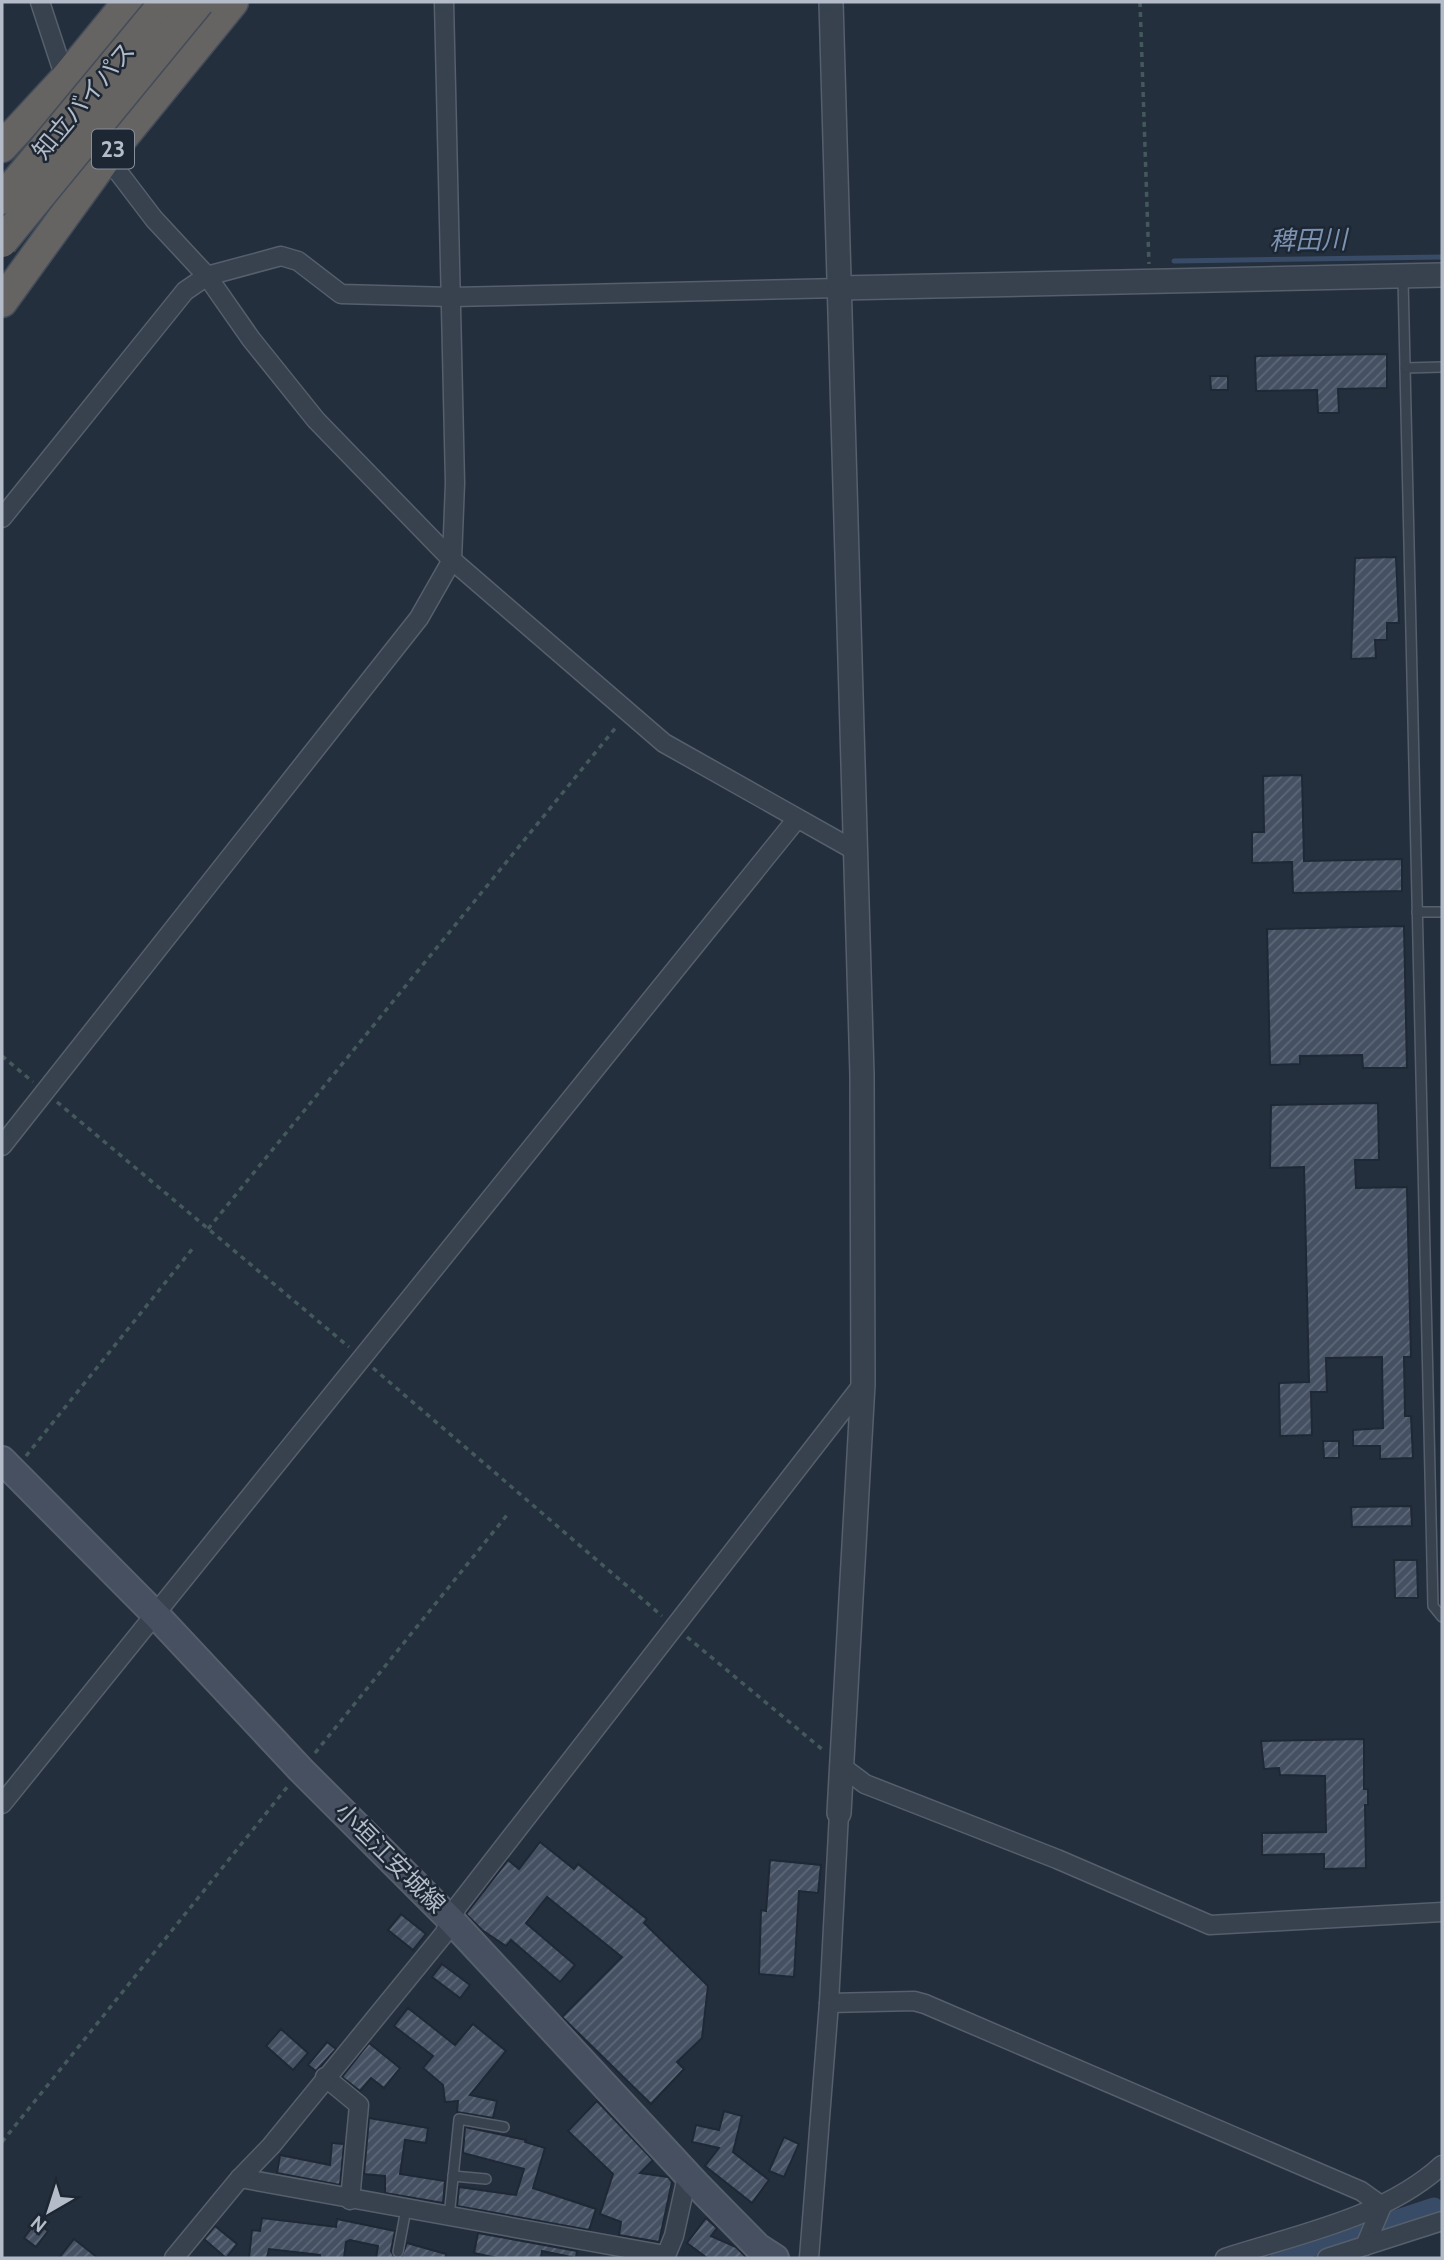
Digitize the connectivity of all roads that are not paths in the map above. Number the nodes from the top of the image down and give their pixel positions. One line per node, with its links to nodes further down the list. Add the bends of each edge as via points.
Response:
1 (40, 2): 9 (street)
2 (128, 2): 9 (highway)
3 (148, 2): 12 (highway)
4 (166, 2): 13 (highway, 知立バイパス / 23, bridge)
5 (199, 2): 11 (highway, 知立バイパス / 23, bridge)
6 (233, 2): 11 (highway, 23)
7 (444, 2): 20 (street)
8 (831, 2): 19 (street)
9 (65, 79): 10 (highway); 11 (street)
10 (2, 147)
11 (95, 149): 14 (highway, 知立バイパス / 23, bridge); 15 (highway, 23); 17 (street); 21 (highway, 23)
12 (2, 175)
13 (2, 200)
14 (2, 242)
15 (2, 272)
16 (1442, 275): 18 (street)
17 (207, 276): 20 (street, via 281,256 298,261 341,293); 24 (street, via 185,291); 25 (street, via 316,420)
18 (1403, 276): 19 (street); 23 (lane)
19 (840, 288): 20 (street); 27 (street)
20 (452, 297): 25 (street)
21 (2, 302)
22 (1442, 367): 23 (lane)
23 (1405, 368): 28 (lane)
24 (2, 519)
25 (452, 560): 26 (street, via 664,743); 30 (street, via 419,618)
26 (796, 820): 27 (street); 33 (street)
27 (854, 850): 31 (street, via 862,1075)
28 (1418, 912): 29 (lane); 34 (lane, via 1433,1606)
29 (1442, 912)
30 (2, 1146)
31 (863, 1384): 35 (street); 39 (street, via 457,1907)
32 (8, 1466): 33 (main road, 小垣江安城線)
33 (156, 1615): 36 (street); 39 (main road, 小垣江安城線)
34 (1442, 1617)
35 (842, 1761): 37 (street); 38 (street, via 865,1784 1210,1925)
36 (2, 1804)
37 (839, 1813): 40 (street)
38 (1442, 1912)
39 (452, 1920): 41 (street); 44 (main road, 小垣江安城線)
40 (829, 2003): 51 (street, via 925,2004 1361,2191); 60 (street)
41 (325, 2077): 46 (street); 50 (street, via 359,2105)
42 (504, 2127): 45 (lane, via 459,2119)
43 (1442, 2165): 49 (street)
44 (688, 2172): 57 (street); 59 (main road, 小垣江安城線, via 758,2248)
45 (453, 2176): 47 (lane); 53 (lane)
46 (240, 2178): 50 (street); 58 (street)
47 (486, 2179)
48 (1442, 2179): 49 (street)
49 (1421, 2184): 51 (street)
50 (350, 2200): 52 (street)
51 (1382, 2206): 55 (street); 61 (street)
52 (406, 2209): 53 (street); 56 (lane)
53 (449, 2217): 57 (street)
54 (1442, 2221): 55 (street)
55 (1365, 2246): 62 (street)
56 (398, 2252)
57 (665, 2256)
58 (174, 2258)
59 (775, 2258)
60 (809, 2258)
61 (1225, 2258)
62 (1327, 2258)

